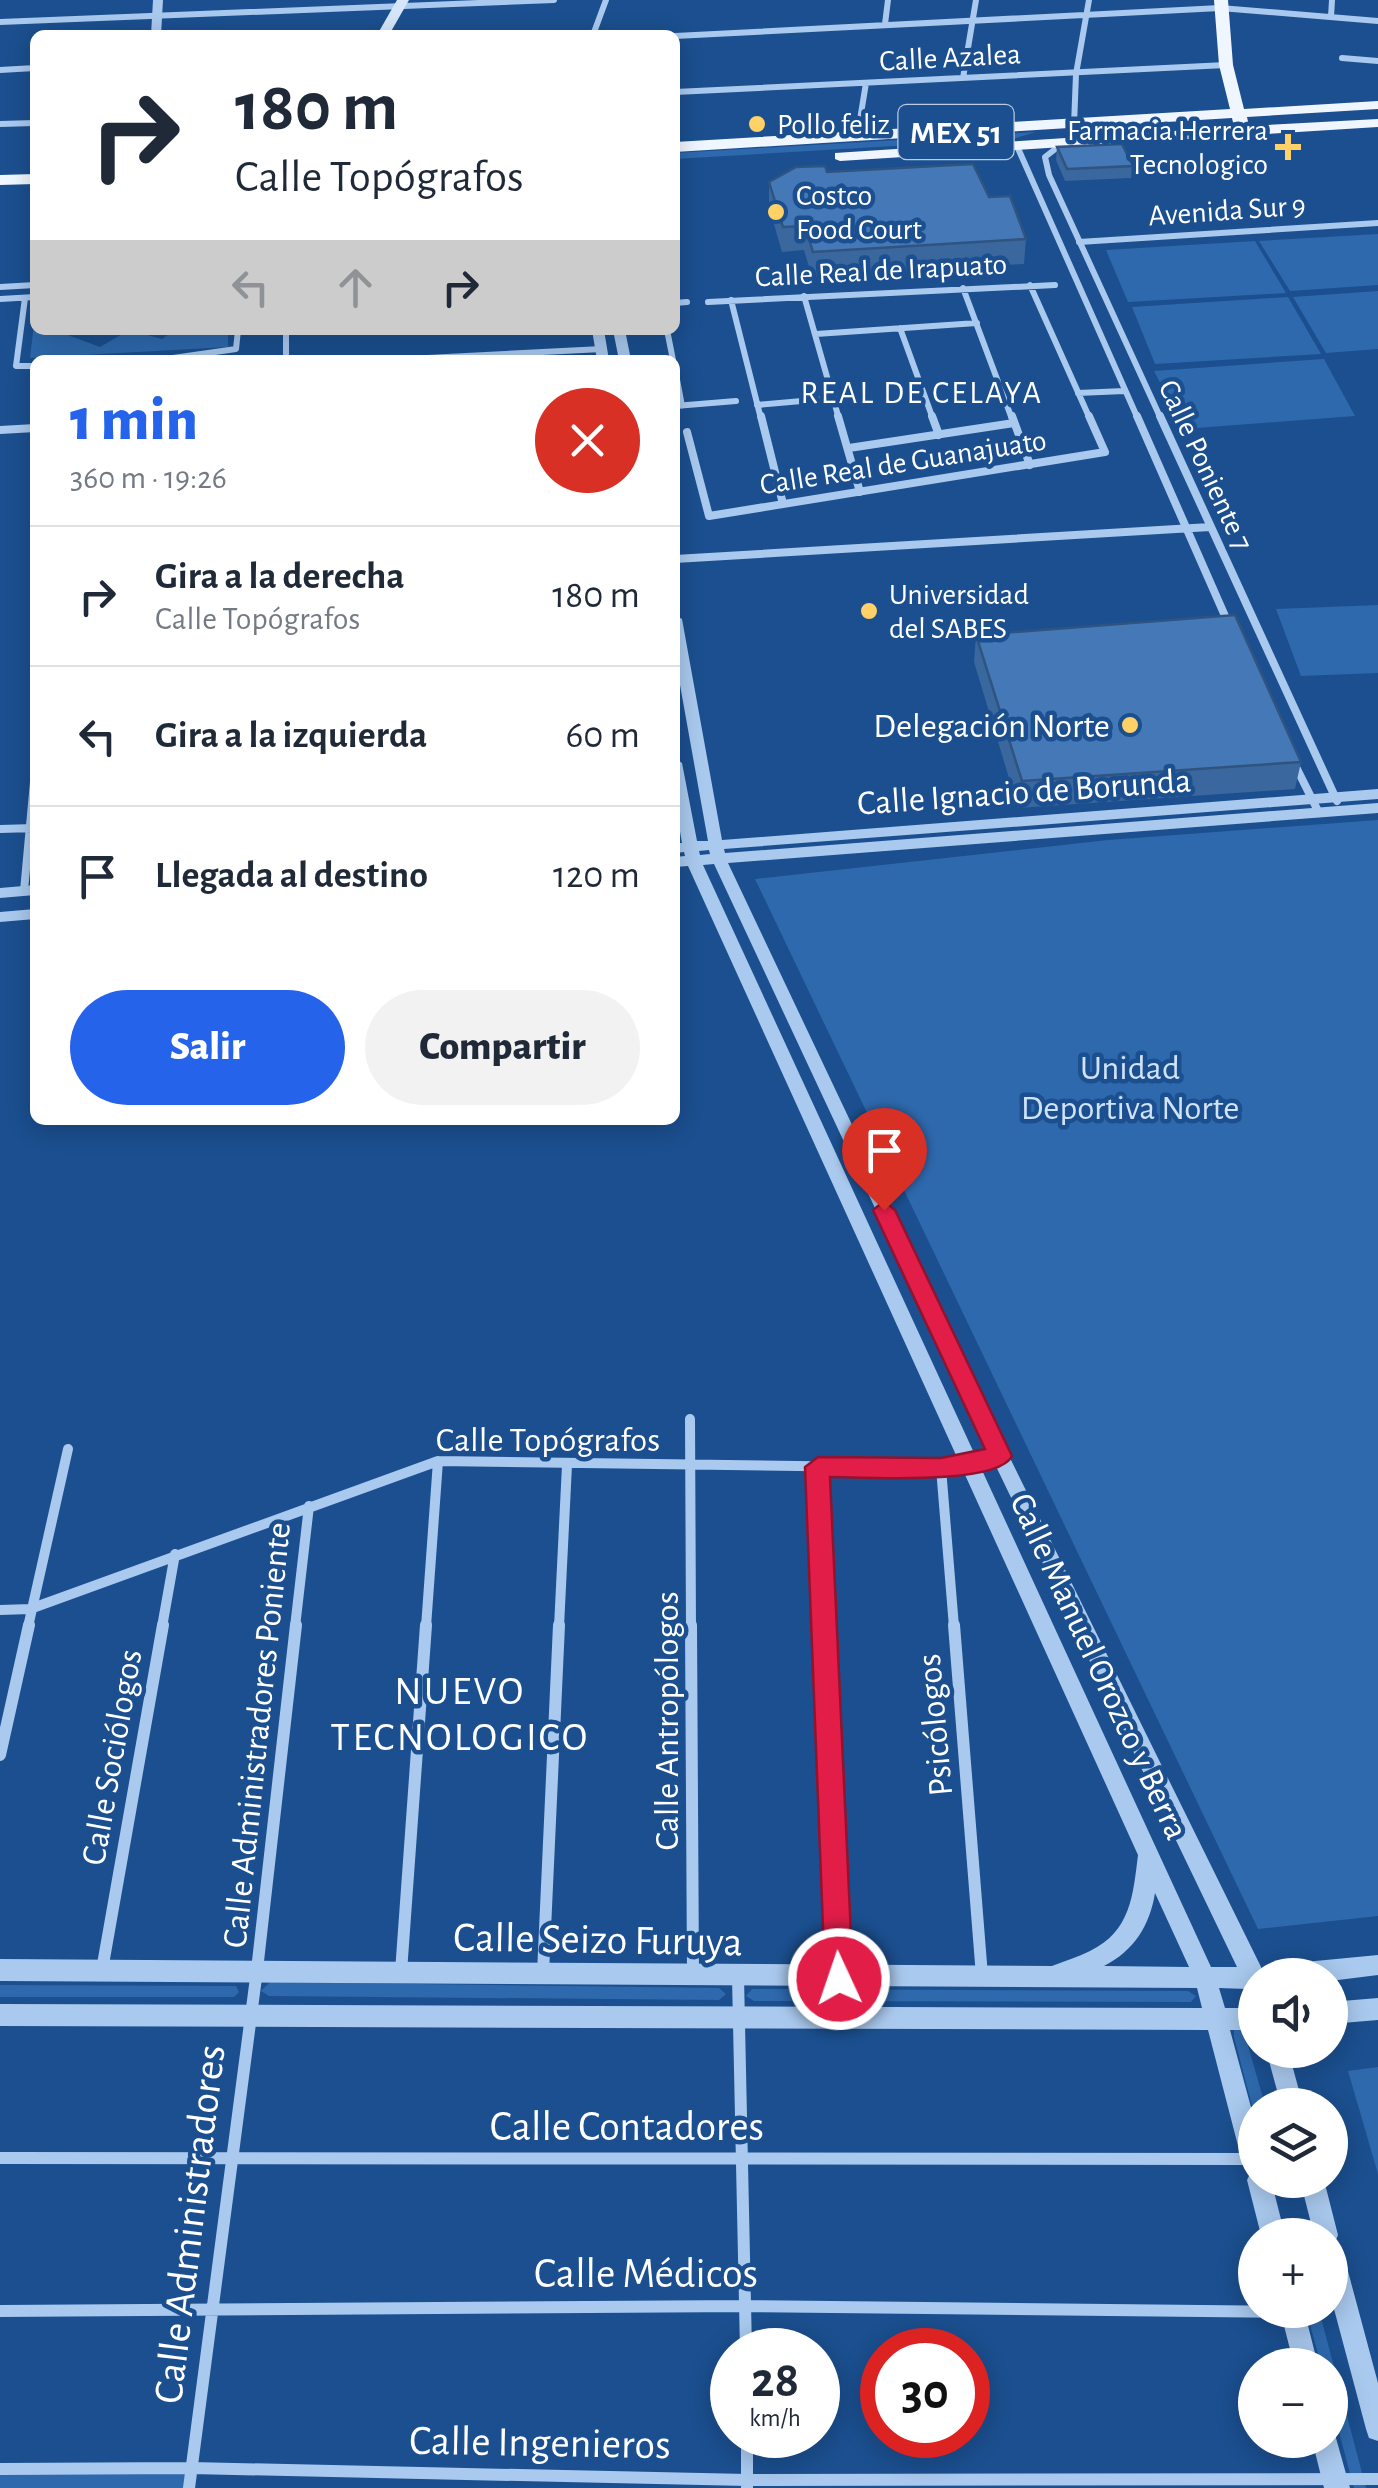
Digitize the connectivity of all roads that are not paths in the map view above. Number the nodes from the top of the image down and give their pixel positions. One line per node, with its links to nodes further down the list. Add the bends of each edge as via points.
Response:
1 (158, 0): 13 (street)
2 (554, 0): 9 (street)
3 (606, 0): 21 (street)
4 (888, 0): 18 (street)
5 (976, 0): 15 (street)
6 (1089, 0): 12 (street)
7 (1265, 0): 11 (street)
8 (1332, 0): 14 (street)
9 (401, 3): 13 (street); 20 (main road)
10 (1221, 4): 11 (street); 12 (street); 25 (main road)
11 (1264, 12): 14 (street)
12 (1087, 14): 15 (street); 28 (street)
13 (157, 16): 17 (street); 19 (street)
14 (1331, 17): 16 (street)
15 (972, 20): 18 (street); 29 (street)
16 (1378, 20)
17 (0, 22)
18 (885, 24): 22 (street)
19 (156, 30)
20 (386, 30)
21 (595, 30)
22 (680, 36)
23 (1342, 58): 24 (street)
24 (1378, 61)
25 (1226, 65): 28 (street, Calle Azalea); 33 (main road)
26 (30, 68): 27 (street)
27 (0, 70)
28 (1076, 74): 29 (street, Calle Azalea); 38 (street)
29 (962, 78): 30 (street, Calle Azalea)
30 (866, 83): 31 (street, Calle Azalea); 40 (street)
31 (680, 92)
32 (1378, 105): 33 (main road, MEX 51)
33 (1236, 114): 34 (main road, MEX 51); 39 (main road)
34 (1188, 118): 38 (main road, MEX 51); 42 (main road, via 1032,136)
35 (30, 123): 37 (street)
36 (1378, 123): 39 (main road, MEX 51)
37 (0, 124)
38 (1074, 126): 40 (main road, MEX 51)
39 (1244, 133): 41 (main road, MEX 51)
40 (857, 138): 43 (main road, MEX 51)
41 (1063, 144): 42 (main road, MEX 51); 52 (street, Calle Poniente 7, via 1045,157)
42 (1017, 146): 44 (main road, MEX 51); 73 (street, Calle Poniente 7)
43 (680, 148)
44 (816, 158)
45 (723, 162): 46 (main road)
46 (680, 165)
47 (30, 179): 48 (main road)
48 (0, 180)
49 (30, 194): 50 (main road)
50 (0, 196)
51 (1378, 223): 52 (street, Avenida Sur 9)
52 (1079, 242): 88 (street, Calle Poniente 7)
53 (30, 285): 56 (street)
54 (1055, 285): 55 (street, Calle Real de Irapuato)
55 (1030, 286): 57 (street, Calle Real de Irapuato); 72 (street)
56 (0, 287)
57 (963, 288): 58 (street, Calle Real de Irapuato); 66 (street)
58 (804, 296): 62 (street, Calle Real de Irapuato); 68 (street)
59 (25, 298): 60 (street); 61 (street); 71 (street, via 16,366)
60 (30, 298)
61 (0, 299)
62 (731, 300): 64 (street, Calle Real de Irapuato); 77 (street)
63 (688, 302): 65 (street)
64 (708, 302)
65 (680, 303)
66 (977, 323): 67 (street); 79 (street)
67 (900, 328): 68 (street); 83 (street)
68 (816, 334): 74 (street)
69 (237, 335): 70 (street, via 236,349)
70 (194, 355)
71 (30, 366)
72 (1078, 393): 73 (street); 76 (street)
73 (1126, 395): 76 (street); 89 (street, Calle Poniente 7)
74 (836, 398): 77 (street); 84 (street)
75 (736, 402): 78 (street)
76 (1083, 403): 85 (street, Calle Real de Guanajuato, via 1105,452)
77 (757, 404): 87 (street)
78 (680, 406)
79 (1014, 424): 83 (street); 85 (street)
80 (30, 428): 81 (street)
81 (0, 430)
82 (687, 432): 87 (street, Calle Real de Guanajuato, via 709,516)
83 (939, 435): 84 (street)
84 (849, 448): 86 (street)
85 (1030, 465): 86 (street, Calle Real de Guanajuato)
86 (860, 492): 87 (street, Calle Real de Guanajuato)
87 (783, 504)
88 (1210, 527): 89 (street); 95 (street, Calle Poniente 7)
89 (1184, 528): 90 (street); 91 (street, Calle Poniente 7)
90 (680, 559)
91 (1235, 637)
92 (680, 647): 101 (street, Calle Manuel Orozco y Berra)
93 (1286, 745): 96 (street)
94 (1378, 794): 95 (street, Calle Ignacio de Borunda)
95 (1339, 804): 96 (street, Calle Ignacio de Borunda); 97 (street, Calle Ignacio de Borunda)
96 (1315, 806): 101 (street, Calle Ignacio de Borunda)
97 (1378, 808)
98 (680, 820): 102 (street, Calle Manuel Orozco y Berra)
99 (30, 828): 100 (street)
100 (0, 829)
101 (716, 851): 102 (street, Calle Ignacio de Borunda); 109 (street, Calle Manuel Orozco y Berra)
102 (683, 855): 111 (street, Calle Manuel Orozco y Berra)
103 (30, 891): 104 (street)
104 (0, 893)
105 (30, 915): 106 (street)
106 (0, 918)
107 (690, 1418): 113 (street, Calle Antropólogos)
108 (68, 1448): 118 (street)
109 (1000, 1456): 111 (street, Calle Topógrafos); 122 (street, Calle Manuel Orozco y Berra)
110 (438, 1461): 112 (street, Calle Topógrafos); 116 (street, Calle Topógrafos); 128 (street)
111 (967, 1463): 115 (street, Calle Topógrafos); 121 (street, Calle Manuel Orozco y Berra)
112 (568, 1464): 113 (street, Calle Topógrafos); 129 (street)
113 (694, 1466): 114 (street, Calle Topógrafos); 130 (street, Calle Antropólogos)
114 (818, 1467): 115 (street, Calle Topógrafos); 133 (street)
115 (941, 1468): 131 (street, Psicólogos)
116 (309, 1506): 117 (street, Calle Topógrafos); 127 (street, Calle Administradores Poniente)
117 (175, 1554): 118 (street, Calle Topógrafos); 126 (street, Calle Sociólogos)
118 (30, 1609): 119 (street, Calle Topógrafos); 120 (street)
119 (0, 1610)
120 (0, 1755)
121 (1148, 1850): 134 (street, via 1146,1903 1126,1939 1094,1963); 135 (street, Calle Manuel Orozco y Berra)
122 (1243, 1958)
123 (1378, 1965): 124 (street)
124 (1348, 1968)
125 (0, 1970): 126 (street, Calle Seizo Furuya)
126 (102, 1970): 127 (street, Calle Seizo Furuya)
127 (257, 1970): 128 (street, Calle Seizo Furuya); 140 (street, Calle Administradores)
128 (401, 1972): 129 (street, Calle Seizo Furuya)
129 (542, 1974): 130 (street, Calle Seizo Furuya)
130 (694, 1976): 132 (street, Calle Seizo Furuya)
131 (982, 1976): 133 (street, Calle Seizo Furuya); 134 (street, Calle Seizo Furuya)
132 (738, 1978): 133 (street, Calle Seizo Furuya); 142 (street)
133 (839, 1979)
134 (1038, 1979): 135 (street, Calle Seizo Furuya)
135 (1206, 1980): 136 (street, Calle Seizo Furuya); 143 (street, Calle Manuel Orozco y Berra)
136 (1238, 1980)
137 (1378, 2009): 138 (street)
138 (1348, 2012)
139 (0, 2015): 140 (street)
140 (250, 2015): 142 (street); 146 (street, Calle Administradores)
141 (1238, 2019): 143 (street)
142 (739, 2020): 143 (street); 147 (street)
143 (1219, 2020): 144 (street, Calle Manuel Orozco y Berra)
144 (1238, 2097)
145 (0, 2158): 146 (street, Calle Contadores)
146 (231, 2159): 147 (street, Calle Contadores); 150 (street, Calle Administradores)
147 (742, 2160): 148 (street, Calle Contadores); 149 (street)
148 (1238, 2162)
149 (746, 2306): 150 (street, Calle Médicos); 151 (street, Calle Médicos); 154 (street)
150 (211, 2311): 152 (street, Calle Médicos); 158 (street, Calle Administradores)
151 (1238, 2311)
152 (0, 2312)
153 (1348, 2316): 155 (street)
154 (746, 2328)
155 (1378, 2429)
156 (746, 2458): 162 (street)
157 (1330, 2458): 161 (street)
158 (191, 2468): 159 (street, Calle Ingenieros); 162 (street, Calle Ingenieros); 163 (street, Calle Administradores)
159 (0, 2469)
160 (1378, 2479): 161 (street, Calle Ingenieros)
161 (1336, 2483): 162 (street, Calle Ingenieros)
162 (747, 2484)
163 (189, 2488)

